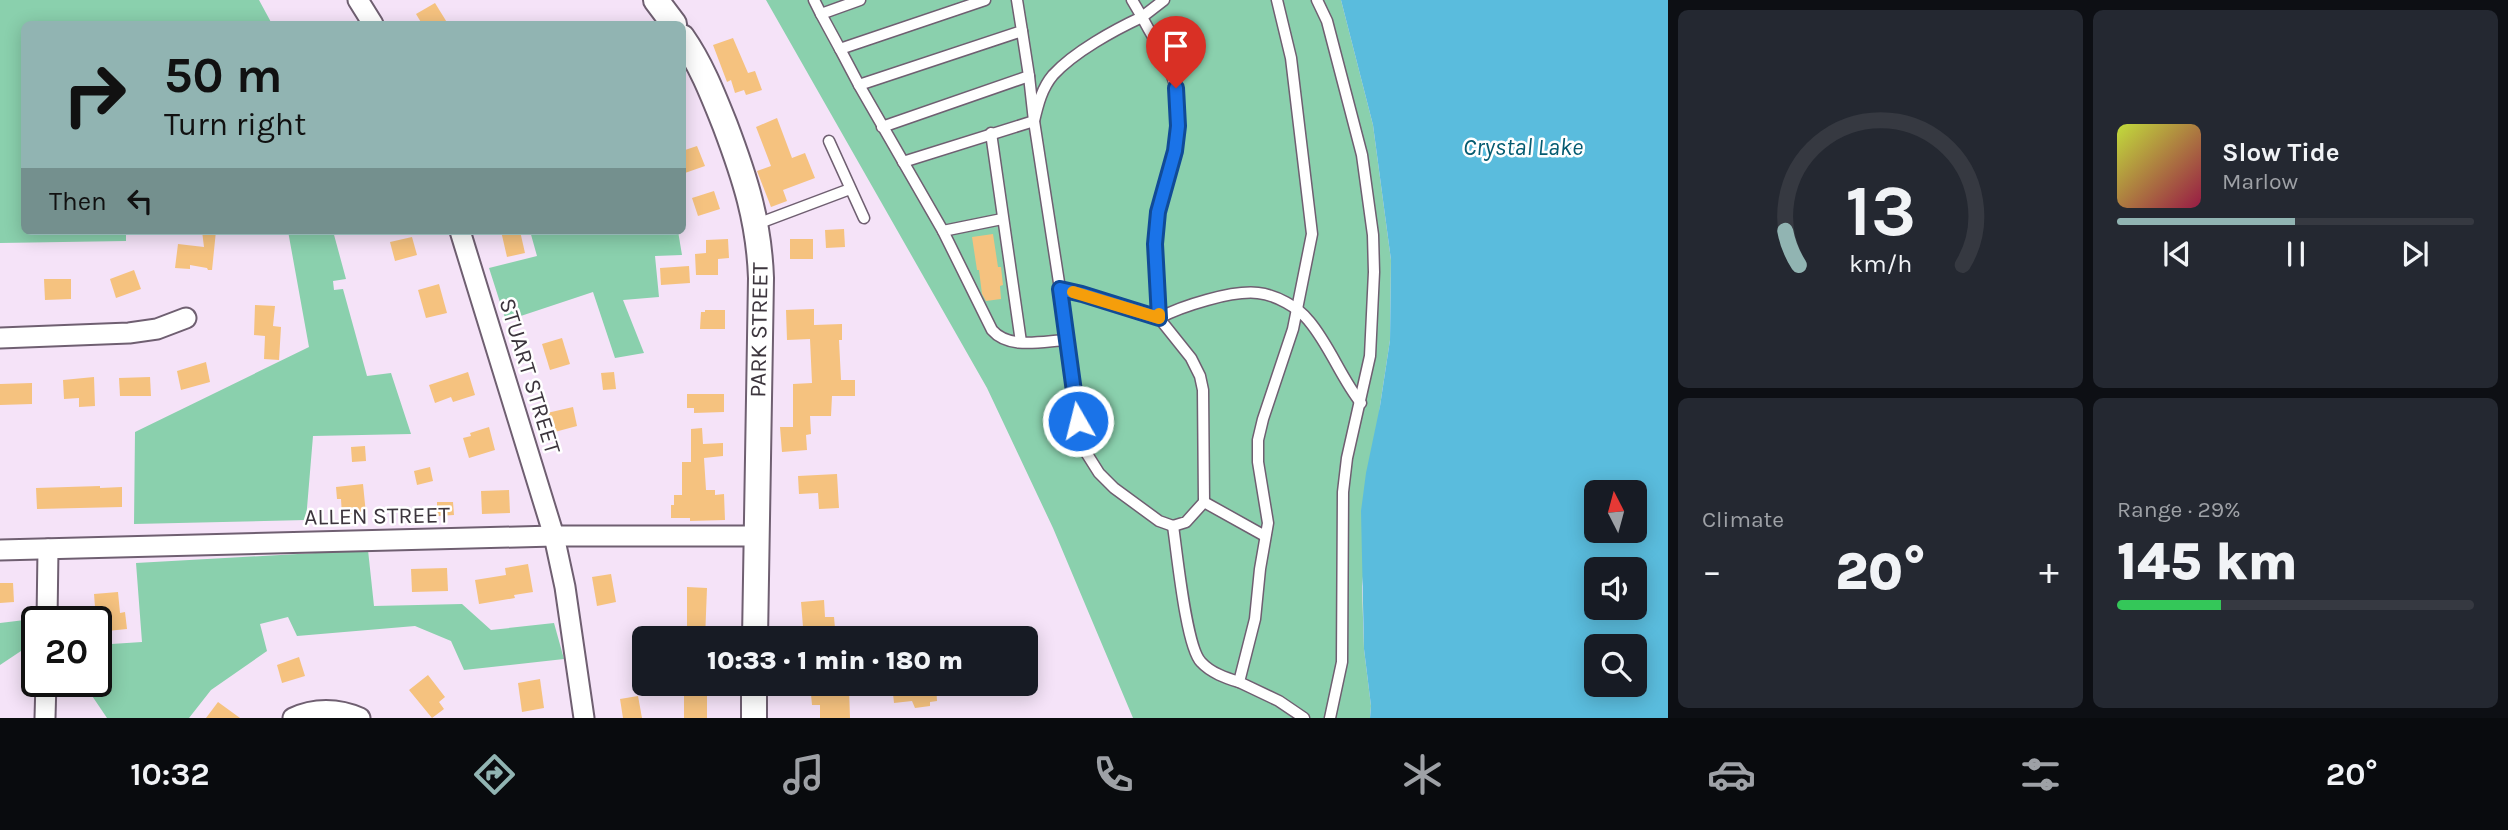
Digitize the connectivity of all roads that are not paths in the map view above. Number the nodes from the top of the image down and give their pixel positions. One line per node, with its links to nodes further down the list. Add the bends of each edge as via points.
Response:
1 (358, 0): 13 (street)
2 (656, 0): 14 (street)
3 (814, 0): 11 (lane)
4 (860, 0): 11 (lane)
5 (985, 0): 17 (lane)
6 (1017, 0): 15 (lane)
7 (1132, 0): 12 (lane)
8 (1164, 0): 12 (lane)
9 (1277, 0): 32 (lane, via 1291,58 1312,234)
10 (1317, 0): 38 (lane, via 1352,110 1373,235 1370,356)
11 (821, 14): 17 (lane)
12 (1142, 17): 20 (lane, via 1096,41 1054,75 1040,97); 34 (lane, via 1170,71 1177,104 1175,151 1158,212 1155,244)
13 (371, 21)
14 (672, 21)
15 (1022, 31): 18 (lane); 19 (lane)
16 (686, 44): 28 (street, PARK STREET, via 717,105 747,183)
17 (840, 50): 19 (lane)
18 (1029, 76): 20 (lane); 21 (lane)
19 (859, 85): 21 (lane)
20 (1034, 121): 22 (lane); 31 (lane)
21 (882, 127): 24 (lane)
22 (991, 133): 24 (lane); 27 (lane)
23 (829, 141): 25 (lane)
24 (903, 162): 29 (lane)
25 (850, 188): 26 (lane); 28 (lane)
26 (864, 218)
27 (1002, 219): 29 (lane); 37 (lane)
28 (757, 225): 42 (street, PARK STREET, via 761,278)
29 (943, 231): 37 (lane, via 992,330 1012,343)
30 (461, 235): 41 (street, STUART STREET)
31 (1060, 289): 34 (lane); 36 (lane)
32 (1297, 310): 34 (lane, via 1256,293); 38 (lane, via 1317,332); 43 (lane, via 1258,440 1268,523)
33 (186, 317): 35 (street, via 157,329 129,333)
34 (1159, 318): 39 (lane, via 1200,376)
35 (0, 338)
36 (1067, 340): 37 (lane); 40 (lane, via 1080,435 1087,454 1114,488)
37 (1021, 342)
38 (1361, 403): 57 (lane, via 1344,481 1342,662)
39 (1204, 502): 40 (lane, via 1186,522); 43 (lane)
40 (1173, 526): 48 (lane, via 1193,646 1200,662)
41 (554, 536): 42 (street, ALLEN STREET); 44 (street, ALLEN STREET); 54 (street, STUART STREET)
42 (756, 536): 47 (street, PARK STREET)
43 (1265, 536): 48 (lane, via 1255,619)
44 (48, 549): 45 (street, ALLEN STREET); 46 (street)
45 (0, 550)
46 (47, 606)
47 (755, 626)
48 (1239, 682): 56 (lane)
49 (754, 696): 55 (street)
50 (46, 697): 51 (street)
51 (45, 718)
52 (293, 718): 53 (street, via 322,710)
53 (360, 718)
54 (584, 718)
55 (754, 718)
56 (1304, 718)
57 (1329, 718)

